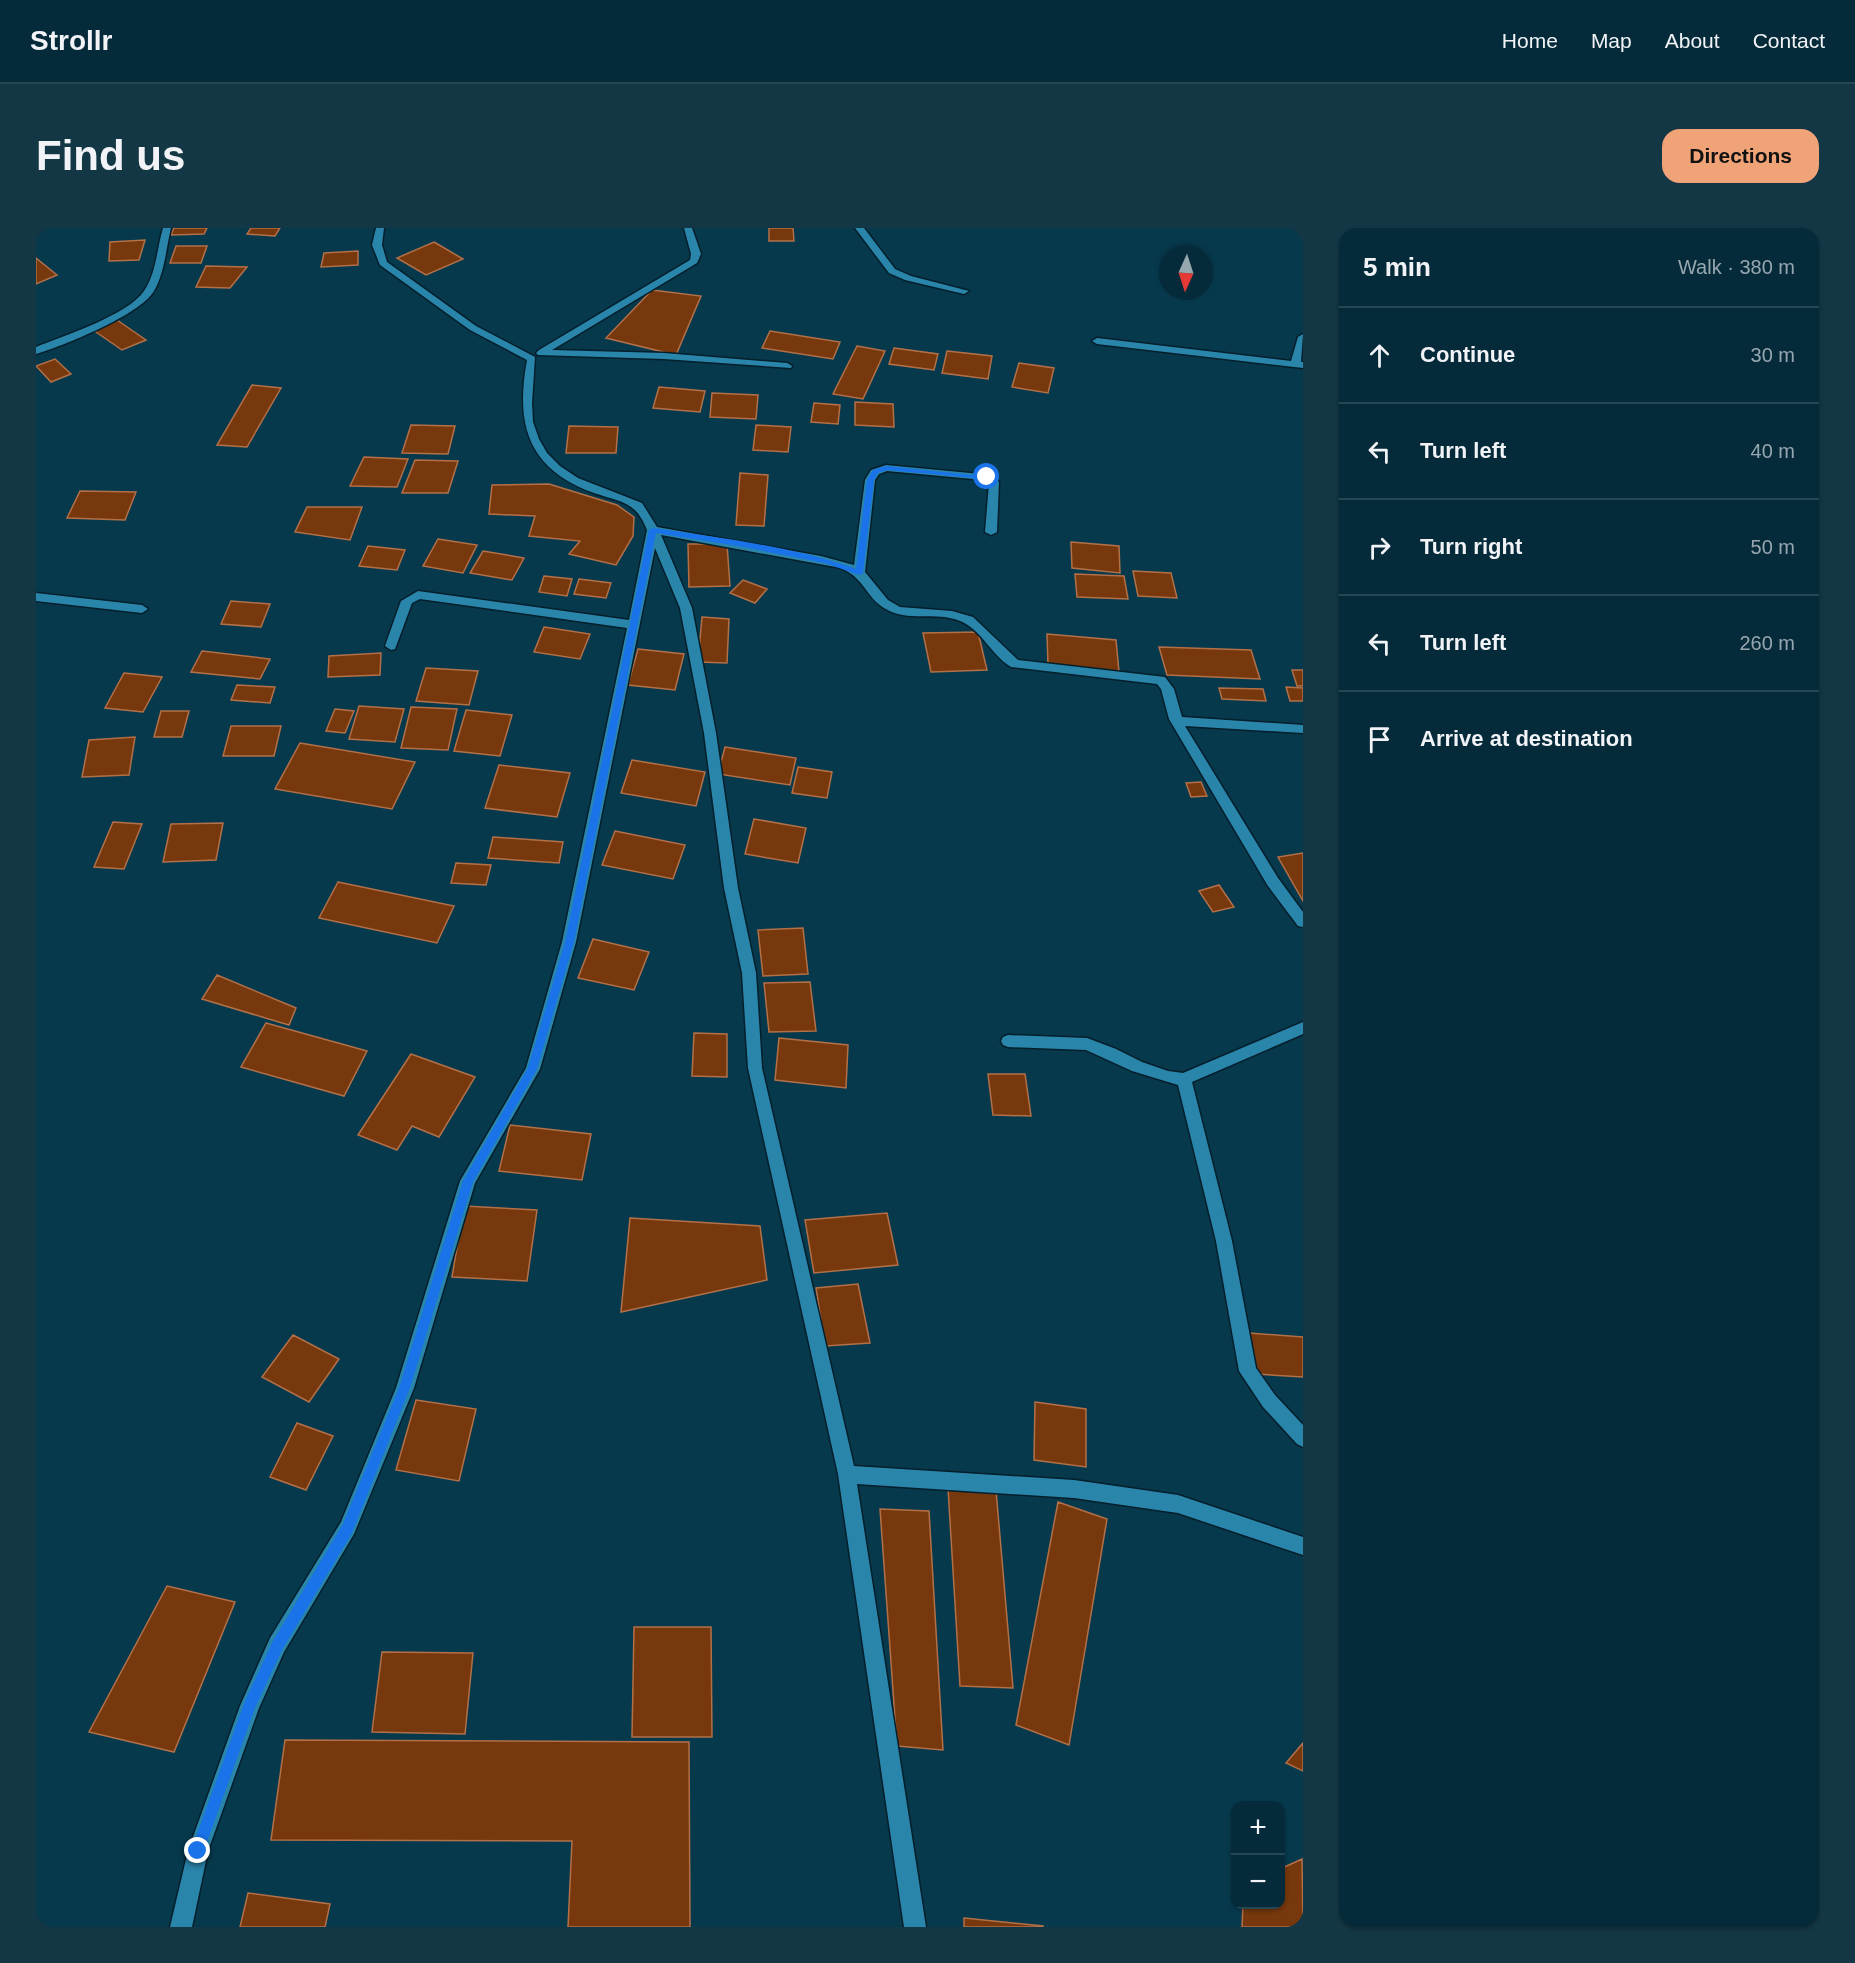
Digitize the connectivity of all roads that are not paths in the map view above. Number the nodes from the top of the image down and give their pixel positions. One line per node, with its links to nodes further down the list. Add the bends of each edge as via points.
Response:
1 (167, 228): 8 (street, via 149,292 138,303)
2 (380, 228): 9 (street, via 377,245 383,262 473,328)
3 (688, 228): 9 (street, via 696,254 694,261)
4 (859, 228): 5 (street, via 892,271)
5 (963, 291)
6 (1303, 337): 10 (street)
7 (1097, 341): 10 (street)
8 (36, 351)
9 (537, 356): 11 (street, via 664,356); 12 (street, via 526,382 526,418 546,459 566,475 644,508)
10 (1299, 365)
11 (787, 366)
12 (653, 530): 14 (street, via 826,561); 17 (street); 26 (street, via 686,608 710,733 731,888 749,973 755,1068)
13 (991, 532): 14 (street, via 994,482 987,477 886,468 875,472 870,480)
14 (859, 573): 19 (street, via 884,604 914,614 954,615 969,620 1005,659 1015,664 1161,680 1168,690)
15 (36, 597): 16 (street)
16 (142, 609)
17 (634, 625): 18 (street, via 418,596 407,601); 28 (street, via 569,942 532,1069 468,1181 405,1388 348,1528 277,1645 250,1706 198,1851)
18 (391, 646)
19 (1173, 717): 20 (street, via 1186,723); 21 (street, via 1273,882)
20 (1303, 729)
21 (1303, 922)
22 (1303, 1028): 24 (street)
23 (1008, 1041): 24 (street, via 1087,1044 1137,1066)
24 (1184, 1079): 25 (street, via 1224,1241 1248,1371)
25 (1303, 1438)
26 (846, 1474): 27 (street, via 1074,1489 1178,1504); 29 (street)
27 (1303, 1546)
28 (181, 1927)
29 (915, 1927)

